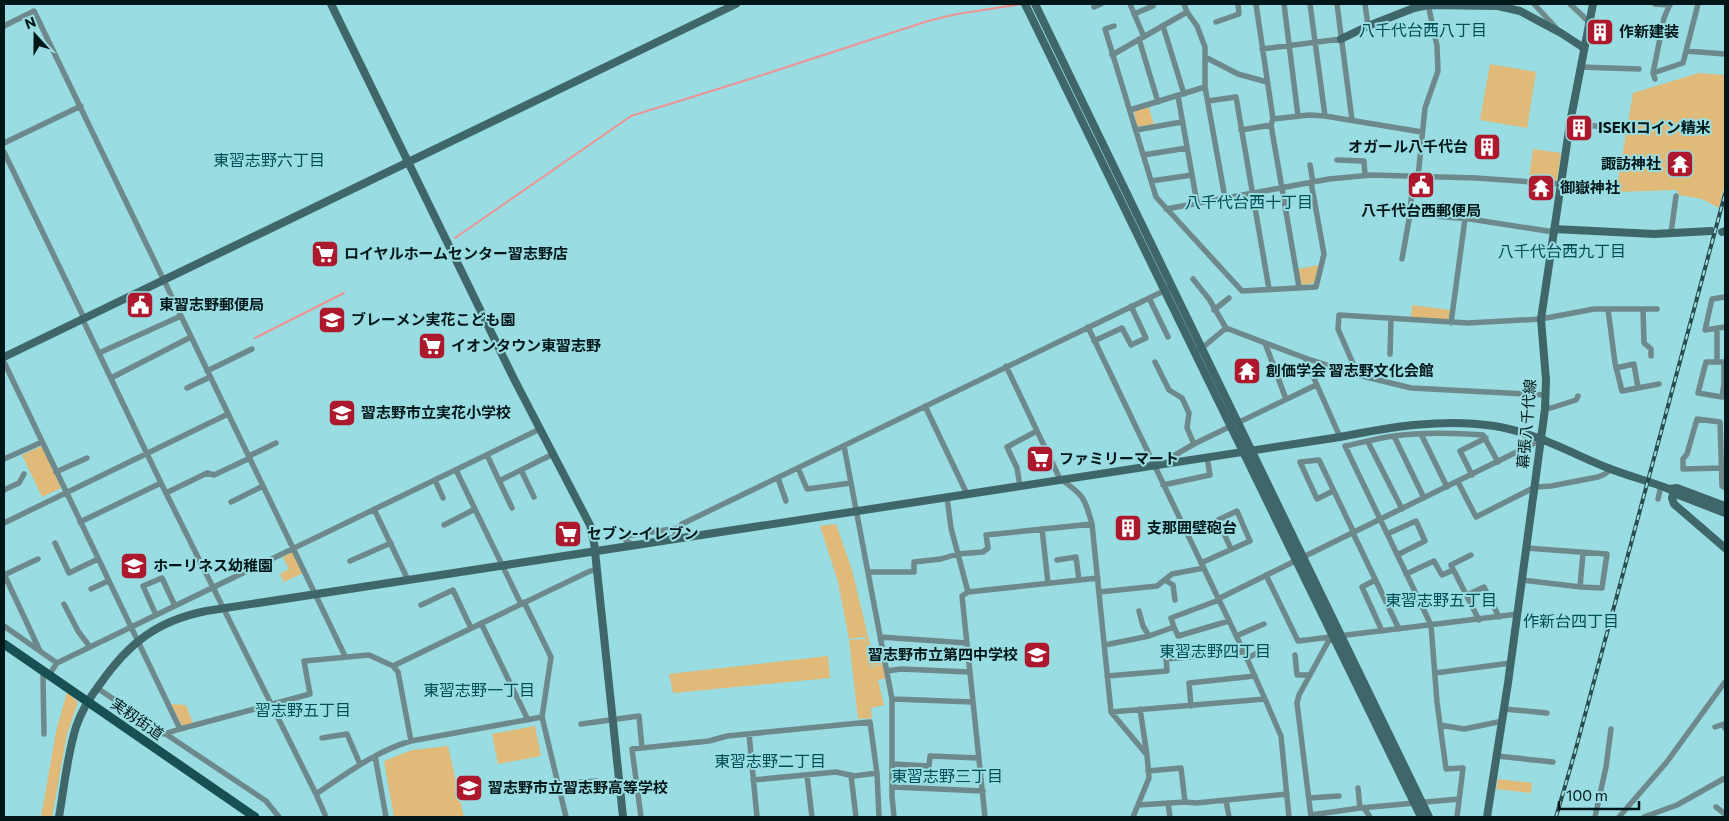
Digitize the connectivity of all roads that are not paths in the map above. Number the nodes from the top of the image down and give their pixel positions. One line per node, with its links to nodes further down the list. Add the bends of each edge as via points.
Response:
1 (331, 4): 69 (street)
2 (736, 4): 69 (street)
3 (1025, 4): 94 (street)
4 (1035, 4): 91 (street)
5 (1101, 4): 24 (street)
6 (1130, 4): 26 (street)
7 (1152, 4): 26 (street)
8 (1184, 4): 25 (street)
9 (1238, 4): 27 (street, via 1239,14)
10 (1256, 4): 39 (street)
11 (1284, 4): 37 (street)
12 (1310, 4): 36 (street)
13 (1336, 4): 35 (street)
14 (1365, 4): 32 (street)
15 (1453, 4): 22 (street); 23 (street)
16 (1534, 4): 33 (street)
17 (1571, 4): 28 (street)
18 (1594, 4): 28 (street, 幕張八千代線)
19 (1655, 4): 20 (street)
20 (1670, 4): 40 (street, via 1664,18 1654,76 1683,63)
21 (1698, 4): 40 (street)
22 (1428, 5): 32 (street); 63 (street, via 1437,46 1438,71 1425,108)
23 (1507, 5): 33 (street)
24 (1094, 7)
25 (1187, 12): 31 (street); 43 (street, via 1201,35)
26 (1134, 14): 34 (street)
27 (1216, 22)
28 (1589, 22): 38 (street, 幕張八千代線)
29 (4, 26): 52 (street, via 34,11)
30 (1114, 26): 42 (street, via 1105,29)
31 (1163, 26): 34 (street); 48 (street)
32 (1368, 26): 35 (street)
33 (1561, 33): 38 (street)
34 (1142, 38): 42 (street); 51 (street)
35 (1341, 39): 36 (street); 56 (street)
36 (1315, 42): 37 (street); 55 (street)
37 (1289, 46): 39 (street); 54 (street)
38 (1584, 48): 44 (street, 幕張八千代線)
39 (1262, 49): 46 (street)
40 (1686, 51): 41 (street)
41 (1725, 54)
42 (1112, 55): 53 (street)
43 (1206, 58): 46 (street, via 1238,74); 47 (street)
44 (1580, 67): 45 (street); 59 (street, 幕張八千代線)
45 (1639, 69)
46 (1266, 82): 58 (street)
47 (1205, 87): 48 (street); 50 (street)
48 (1184, 94): 49 (street)
49 (1178, 96): 51 (street); 57 (street)
50 (1208, 101): 62 (street, via 1236,97); 80 (street)
51 (1158, 102): 53 (street)
52 (80, 106): 64 (street); 90 (street)
53 (1130, 110): 61 (street)
54 (1298, 116): 55 (street); 58 (street)
55 (1325, 116): 56 (street)
56 (1352, 120): 63 (street)
57 (1182, 122): 61 (street); 65 (street)
58 (1272, 122): 62 (street); 77 (street)
59 (1570, 123): 60 (street); 76 (street, 幕張八千代線)
60 (1604, 127)
61 (1136, 130): 67 (street)
62 (1241, 130): 78 (street)
63 (1422, 132): 73 (street)
64 (4, 143)
65 (1187, 148): 67 (street); 71 (street)
66 (4, 152): 104 (street)
67 (1143, 156): 74 (street)
68 (1337, 160): 72 (street, via 1364,161)
69 (408, 161): 90 (street); 142 (street)
70 (1310, 165): 75 (street)
71 (1192, 175): 74 (street); 81 (street)
72 (1365, 176): 73 (street); 75 (street)
73 (1416, 176): 76 (street); 83 (street)
74 (1151, 181): 82 (street, via 1156,197)
75 (1312, 182): 77 (street); 92 (street, via 1324,254 1316,287)
76 (1561, 184): 85 (street, 幕張八千代線)
77 (1282, 188): 78 (street); 92 (street)
78 (1252, 193): 80 (street); 93 (street)
79 (1676, 196): 87 (street)
80 (1225, 198): 81 (street)
81 (1196, 203): 82 (street)
82 (1166, 209): 93 (street, via 1242,291)
83 (1410, 214): 84 (street); 88 (street)
84 (1465, 219): 85 (street); 107 (street)
85 (1554, 231): 87 (street); 106 (street, 幕張八千代線)
86 (1712, 231): 87 (street)
87 (1671, 233)
88 (1402, 259)
89 (1193, 279): 102 (street, via 1209,298)
90 (164, 280): 103 (street); 104 (street)
91 (1172, 287): 94 (street); 117 (street)
92 (1299, 287): 93 (street)
93 (1269, 289)
94 (1164, 291): 96 (street); 117 (street)
95 (1725, 297): 111 (street, via 1712,298 1704,330)
96 (1149, 298): 98 (street); 113 (street)
97 (1229, 298): 102 (street)
98 (1131, 306): 109 (street); 114 (street, via 1146,338 1131,345 1122,328)
99 (1608, 309): 100 (street); 106 (street); 127 (street)
100 (1643, 309): 101 (street); 120 (street, via 1644,342 1651,349)
101 (1657, 309)
102 (1214, 310): 110 (street)
103 (180, 316): 112 (street); 118 (street)
104 (83, 318): 118 (street); 121 (street)
105 (1391, 319): 107 (street); 119 (street); 129 (street, via 1339,315 1338,329)
106 (1541, 319): 107 (street); 135 (street, 幕張八千代線)
107 (1451, 323)
108 (1725, 326): 111 (street)
109 (1088, 327): 114 (street); 126 (street)
110 (1226, 328): 115 (street); 117 (street)
111 (1717, 328): 125 (street)
112 (191, 337): 128 (street); 130 (street)
113 (1168, 337)
114 (1094, 341): 164 (street)
115 (1265, 343): 122 (street); 137 (street)
116 (252, 349): 128 (street)
117 (1198, 350): 141 (street)
118 (99, 353): 130 (street)
119 (1390, 354)
120 (1651, 356)
121 (4, 357)
122 (1305, 358): 129 (street); 132 (street)
123 (4, 362): 149 (street)
124 (1155, 362): 152 (street, via 1169,390 1182,398 1189,413 1187,428)
125 (1717, 362): 125 (street, via 1706,362 1698,393 1722,397 1724,362)
126 (1006, 366): 138 (street); 143 (street)
127 (1616, 368): 134 (street, via 1622,391); 134 (street, via 1634,364)
128 (209, 374): 133 (street); 140 (street)
129 (1358, 375): 135 (street, via 1411,388)
130 (111, 378): 155 (street)
131 (1659, 384): 134 (street)
132 (1316, 385): 137 (street); 146 (street)
133 (187, 388)
134 (1638, 388)
135 (1546, 395): 139 (street, 幕張八千代線)
136 (1578, 396): 139 (street, via 1576,400)
137 (1286, 399): 141 (street)
138 (925, 406): 153 (street); 191 (street)
139 (1545, 408): 148 (street, 幕張八千代線)
140 (228, 414): 155 (street); 158 (street)
141 (1234, 424): 152 (street); 154 (street)
142 (540, 429): 156 (street); 157 (street)
143 (1037, 432): 174 (street); 181 (street, via 1007,447 1018,468)
144 (1421, 434): 145 (street); 147 (street, via 1483,435); 183 (street)
145 (1394, 436): 150 (street); 195 (street)
146 (1340, 438): 148 (street, via 1404,426 1473,424 1496,426); 154 (street)
147 (1486, 438): 162 (street); 172 (street, via 1460,451)
148 (1541, 440): 162 (street); 167 (street); 184 (street, 幕張八千代線)
149 (42, 442): 161 (street); 170 (street)
150 (1368, 442): 201 (street); 205 (street, via 1345,446)
151 (276, 443): 158 (street)
152 (1194, 444): 163 (street, via 1170,458)
153 (844, 446): 165 (street); 179 (street)
154 (1248, 451): 159 (street); 229 (street)
155 (147, 453): 178 (street); 189 (street)
156 (553, 454): 169 (street); 222 (street, via 590,525)
157 (487, 455): 168 (street); 176 (street)
158 (249, 457): 180 (street); 190 (street, via 214,475 207,473)
159 (1207, 457): 163 (street); 182 (street, via 1210,475)
160 (87, 458): 170 (street)
161 (4, 459)
162 (1498, 462): 172 (street)
163 (1169, 463): 164 (street)
164 (1154, 465): 174 (street); 182 (street)
165 (798, 468): 173 (street); 179 (street, via 807,489)
166 (1721, 468): 166 (street, via 1720,422 1697,419 1688,454 1683,459 1683,469); 185 (street, via 1722,486)
167 (1611, 469): 184 (street, via 1598,477); 186 (street)
168 (456, 470): 175 (street); 200 (street)
169 (522, 470): 176 (street); 192 (street)
170 (56, 472): 189 (street)
171 (24, 474): 187 (street, via 22,482)
172 (1472, 475): 177 (street)
173 (778, 478): 197 (street); 210 (street)
174 (1060, 479): 181 (street); 208 (street, via 1086,501)
175 (435, 480): 194 (street); 203 (street)
176 (499, 481): 199 (street)
177 (1458, 482): 183 (street); 184 (street, via 1476,517)
178 (162, 483): 190 (street); 206 (street)
179 (851, 483): 204 (street)
180 (263, 486): 198 (street); 218 (street)
181 (1020, 486): 191 (street)
182 (1164, 486): 233 (street)
183 (1447, 487): 195 (street)
184 (1535, 487): 219 (street, 幕張八千代線)
185 (1725, 488)
186 (1668, 489): 196 (street); 202 (street); 220 (street, via 1674,504)
187 (4, 490)
188 (1334, 491): 188 (street, via 1318,460 1300,462 1317,498); 212 (street)
189 (66, 492): 206 (street); 207 (street)
190 (166, 493): 248 (street)
191 (967, 494): 193 (street)
192 (534, 497)
193 (947, 497): 204 (street); 224 (street)
194 (443, 498)
195 (1424, 498): 201 (street)
196 (1658, 499)
197 (786, 501)
198 (231, 502)
199 (512, 508)
200 (475, 509): 209 (street); 232 (street)
201 (1402, 509): 205 (street)
202 (1725, 509)
203 (374, 510): 216 (street); 218 (street)
204 (856, 511): 214 (street); 236 (street)
205 (1380, 520): 212 (street); 213 (street)
206 (80, 522): 228 (street)
207 (4, 523)
208 (1092, 524): 211 (street); 240 (street)
209 (444, 525)
210 (678, 528): 214 (street); 217 (street, via 626,536 626,541)
211 (1042, 529): 224 (street, via 986,535 988,548 983,552); 247 (street)
212 (1353, 533): 229 (street); 244 (street)
213 (1387, 534): 225 (street); 225 (street, via 1416,520 1425,541)
214 (674, 539): 217 (street)
215 (55, 543): 228 (street, via 69,572)
216 (391, 543): 231 (street); 241 (street)
217 (634, 545): 222 (street)
218 (294, 548): 248 (street); 253 (street)
219 (1526, 548): 223 (street); 245 (street, 幕張八千代線)
220 (1725, 548)
221 (1231, 549): 221 (street, via 1250,541 1237,511 1218,520); 233 (street)
222 (595, 551): 232 (street); 234 (street)
223 (1584, 552): 249 (street); 249 (street, via 1607,554 1607,560 1602,588)
224 (957, 554): 236 (street, via 914,562 914,572); 251 (street)
225 (1397, 555): 238 (street)
226 (1471, 555): 235 (street, via 1451,565)
227 (38, 559): 237 (street)
228 (98, 559): 246 (street)
229 (1300, 559): 239 (street); 279 (street)
230 (1057, 560): 242 (street, via 1076,557)
231 (350, 561)
232 (502, 566): 241 (street); 257 (street)
233 (1202, 566): 243 (street, via 1172,574); 255 (street)
234 (596, 569): 257 (street); 314 (street)
235 (1453, 570): 238 (street, via 1442,576 1434,561); 254 (street)
236 (868, 572): 280 (street)
237 (4, 574): 287 (street)
238 (1406, 574): 270 (street)
239 (1266, 576): 255 (street); 279 (street, via 1298,641)
240 (1098, 578): 242 (street); 252 (street)
241 (408, 580): 253 (street)
242 (1079, 580): 247 (street)
243 (1165, 580): 252 (street, via 1157,586); 256 (street, via 1173,585)
244 (1375, 580): 275 (street); 276 (street, via 1362,587)
245 (1522, 580): 249 (street); 263 (street, 幕張八千代線)
246 (108, 581): 250 (street); 272 (street)
247 (1048, 583): 251 (street)
248 (212, 587): 260 (street); 261 (street)
249 (1580, 587)
250 (91, 589)
251 (968, 592): 282 (street, via 962,596)
252 (1099, 592): 284 (street)
253 (316, 594): 261 (street); 289 (street)
254 (1467, 595): 265 (street, via 1484,587); 266 (street)
255 (1219, 599): 267 (street); 273 (street, via 1171,618)
256 (1175, 600)
257 (522, 603): 268 (street); 313 (street, via 551,657)
258 (64, 604): 285 (street)
259 (421, 605): 274 (street, via 453,590)
260 (175, 606): 264 (street); 264 (street, via 162,578 143,586)
261 (224, 608): 281 (street, via 174,620); 307 (street)
262 (1139, 611): 277 (street)
263 (1518, 614): 265 (street); 292 (street, 幕張八千代線)
264 (156, 615): 272 (street)
265 (1499, 617): 266 (street)
266 (1479, 620): 270 (street)
267 (1229, 621): 273 (street, via 1178,636); 278 (street)
268 (481, 623): 274 (street); 315 (street)
269 (1264, 624): 278 (street)
270 (1431, 625): 275 (street); 297 (street)
271 (4, 626): 287 (street)
272 (131, 627): 281 (street); 285 (street)
273 (1174, 627): 277 (street)
274 (471, 628): 293 (street)
275 (1399, 629): 276 (street)
276 (1382, 631): 279 (street)
277 (1149, 636): 284 (street)
278 (1236, 636): 288 (street)
279 (1337, 636): 298 (street, via 1328,642); 355 (street)
280 (880, 637): 282 (street); 294 (street)
281 (138, 641): 302 (street, via 115,662); 321 (street)
282 (966, 643): 295 (street)
283 (4, 644): 296 (main road, 実籾街道)
284 (1105, 645): 299 (street)
285 (90, 647): 291 (street)
286 (1268, 648): 288 (street)
287 (40, 650): 291 (street)
288 (1245, 655): 299 (street, via 1166,659 1167,671); 300 (street)
289 (345, 656): 293 (street, via 374,655); 307 (street, via 304,661 310,694)
290 (1295, 656): 298 (street, via 1297,675)
291 (58, 662): 296 (street)
292 (1511, 663): 297 (street); 310 (street, 幕張八千代線)
293 (393, 666): 327 (street, via 398,672)
294 (887, 672): 295 (street, via 901,669); 303 (street)
295 (970, 672): 306 (street)
296 (47, 673): 305 (main road, 実籾街道); 323 (street, via 43,676)
297 (1434, 673): 318 (street)
298 (1310, 675): 350 (street, via 1297,703)
299 (1108, 676): 311 (street)
300 (1255, 676): 304 (street); 308 (street, via 1189,683)
301 (1725, 682): 385 (street, via 1666,763)
302 (97, 688): 305 (street); 324 (street)
303 (892, 699): 306 (street); 335 (street)
304 (1265, 699): 308 (street); 348 (street, via 1281,736)
305 (88, 702): 361 (street, via 75,729); 362 (main road, 実籾街道)
306 (973, 702): 332 (street)
307 (272, 704): 321 (street); 347 (street)
308 (1191, 706): 309 (street)
309 (1140, 710): 311 (street); 329 (street)
310 (1504, 710): 312 (street); 316 (street, 幕張八千代線)
311 (1111, 712): 329 (street)
312 (1547, 713)
313 (542, 717): 315 (street); 343 (street)
314 (612, 719): 317 (street); 328 (street, via 639,716); 367 (street)
315 (528, 720): 327 (street)
316 (1502, 721): 318 (street, via 1464,730); 331 (street, 幕張八千代線)
317 (581, 724)
318 (1440, 725): 351 (street, via 1446,769 1463,768)
319 (1715, 727): 320 (street, via 1724,724)
320 (1725, 728)
321 (180, 729): 324 (street)
322 (1611, 729): 384 (street)
323 (44, 734)
324 (164, 734): 363 (street, via 266,801)
325 (749, 734): 328 (street, via 709,742); 337 (street, via 870,722); 341 (street)
326 (322, 738): 334 (street, via 346,734)
327 (411, 741): 330 (street)
328 (642, 748): 368 (street, via 632,749)
329 (1147, 755): 336 (street)
330 (375, 756): 334 (street); 365 (street)
331 (1497, 756): 333 (street); 383 (street, 幕張八千代線)
332 (979, 758): 335 (street, via 930,756 929,766); 346 (street)
333 (1553, 762)
334 (360, 764): 347 (street)
335 (892, 764): 344 (street)
336 (1148, 771): 353 (street, via 1181,768); 356 (street, via 1149,778)
337 (877, 773): 339 (street); 372 (street)
338 (807, 775): 339 (street, via 836,772); 341 (street); 370 (street)
339 (851, 775): 371 (street)
340 (1725, 778): 386 (street, via 1678,805)
341 (753, 780): 369 (street)
342 (597, 781): 343 (street)
343 (558, 784): 366 (street)
344 (892, 787): 346 (street); 373 (street)
345 (1358, 788): 358 (street)
346 (983, 791): 374 (street)
347 (316, 794): 364 (street)
348 (1287, 794): 352 (street); 378 (street)
349 (1339, 796): 350 (street)
350 (1309, 798): 360 (street)
351 (1458, 799): 355 (street); 382 (street)
352 (1226, 800): 353 (street); 377 (street)
353 (1185, 802): 354 (street)
354 (1168, 803): 356 (street); 376 (street)
355 (1418, 804): 358 (street); 380 (street); 381 (street)
356 (1138, 805): 375 (street)
357 (1716, 807): 359 (street)
358 (1362, 808): 360 (street); 379 (street)
359 (1725, 814)
360 (1311, 816)
361 (60, 817)
362 (255, 817)
363 (279, 817)
364 (326, 817)
365 (386, 817)
366 (566, 817)
367 (623, 817)
368 (641, 817)
369 (757, 817)
370 (812, 817)
371 (856, 817)
372 (880, 817)
373 (894, 817)
374 (985, 817)
375 (1133, 817)
376 (1170, 817)
377 (1229, 817)
378 (1290, 817)
379 (1370, 817)
380 (1422, 817)
381 (1429, 817)
382 (1457, 817)
383 (1487, 817)
384 (1595, 817)
385 (1619, 817)
386 (1644, 817)

